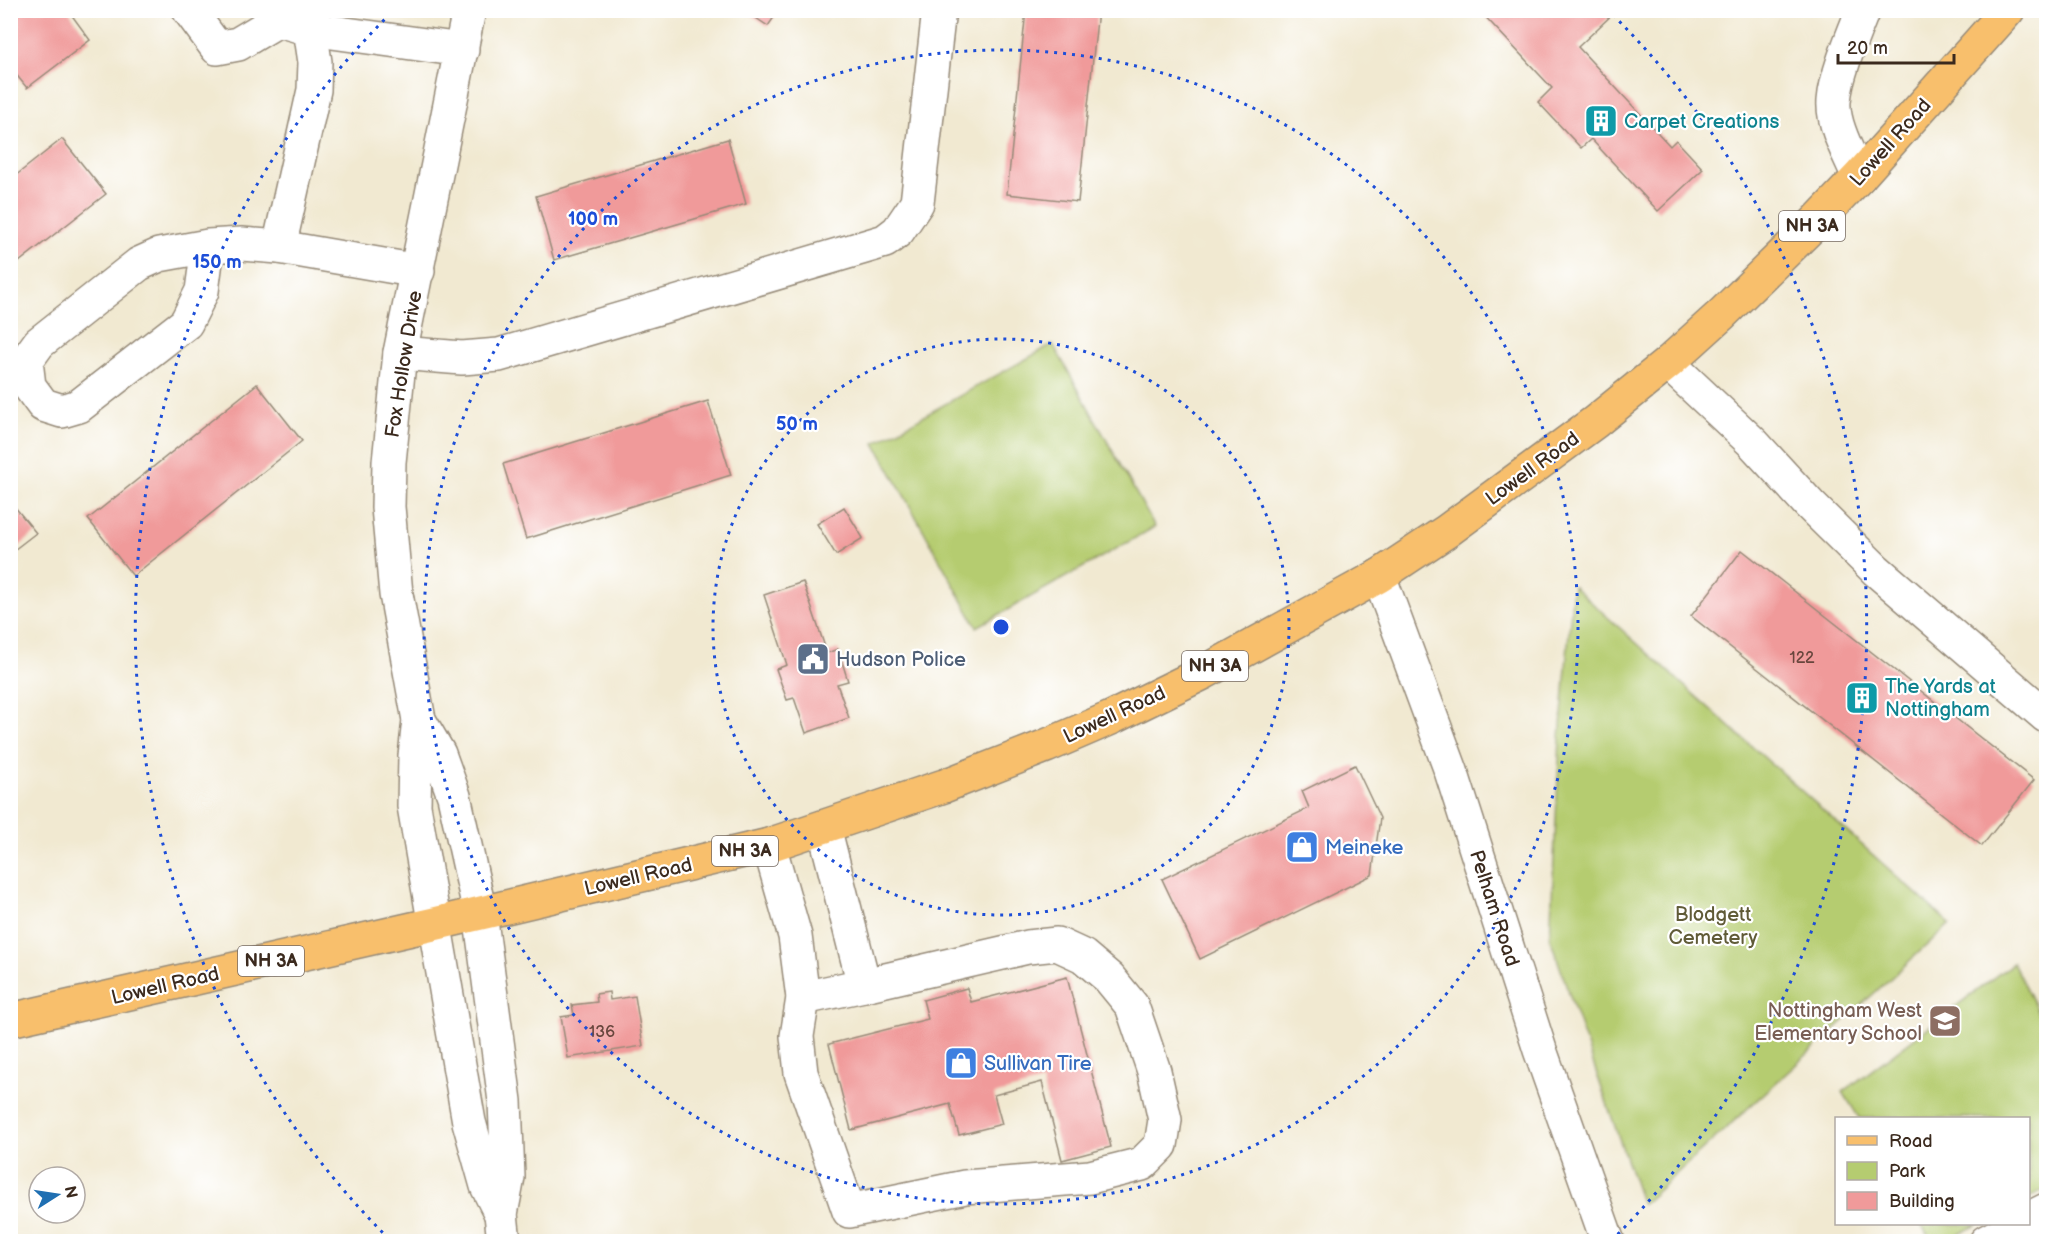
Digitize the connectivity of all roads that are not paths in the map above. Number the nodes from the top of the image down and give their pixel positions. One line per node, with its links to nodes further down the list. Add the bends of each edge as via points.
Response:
1 (189, 10): 6 (street, via 218,48 238,44)
2 (469, 10): 8 (street, Fox Hollow Drive)
3 (939, 10): 13 (street, via 917,203 898,231 885,241 499,355 462,358)
4 (1863, 10): 9 (street, via 1834,102 1840,131)
5 (2003, 12): 9 (main road, Lowell Road / NH 3A)
6 (274, 15): 7 (street)
7 (310, 29): 8 (street); 11 (street, via 314,90)
8 (462, 50): 12 (street, Fox Hollow Drive)
9 (1859, 177): 14 (main road, Lowell Road / NH 3A)
10 (208, 246): 10 (street, via 159,255 139,264 39,343 26,361 28,386 43,405 62,411 79,406 186,323 202,291); 11 (street)
11 (279, 247): 12 (street)
12 (418, 271): 13 (street, Fox Hollow Drive)
13 (400, 353): 17 (street, Fox Hollow Drive, via 388,507 396,594)
14 (1668, 363): 15 (main road, Lowell Road / NH 3A, via 1595,422); 16 (street, via 1753,443 1876,570)
15 (1379, 576): 18 (main road, Lowell Road / NH 3A, via 1213,668 1111,718 944,786); 29 (street, Pelham Road, via 1451,771 1540,1050)
16 (2046, 716)
17 (419, 720): 20 (street, Fox Hollow Drive, via 439,754 454,796); 21 (street, Fox Hollow Drive, via 414,806)
18 (824, 827): 19 (main road, Lowell Road / NH 3A); 22 (street)
19 (769, 845): 20 (main road, Lowell Road / NH 3A); 23 (street, via 795,936)
20 (480, 913): 21 (main road, Lowell Road / NH 3A); 28 (street, Fox Hollow Drive, via 505,1101 508,1177)
21 (434, 924): 24 (main road, Lowell Road / NH 3A); 28 (street, Fox Hollow Drive, via 469,1122)
22 (864, 985): 23 (street); 23 (street, via 1057,944 1083,956 1109,978 1132,1006 1154,1071 1165,1120 1161,1145 1143,1164 1090,1177 965,1187 849,1211 801,1073 797,1036)
23 (803, 998)
24 (10, 1020)
25 (2046, 1210): 26 (street)
26 (2030, 1218)
27 (2019, 1225): 30 (street)
28 (502, 1228)
29 (1608, 1242)
30 (1986, 1242)

